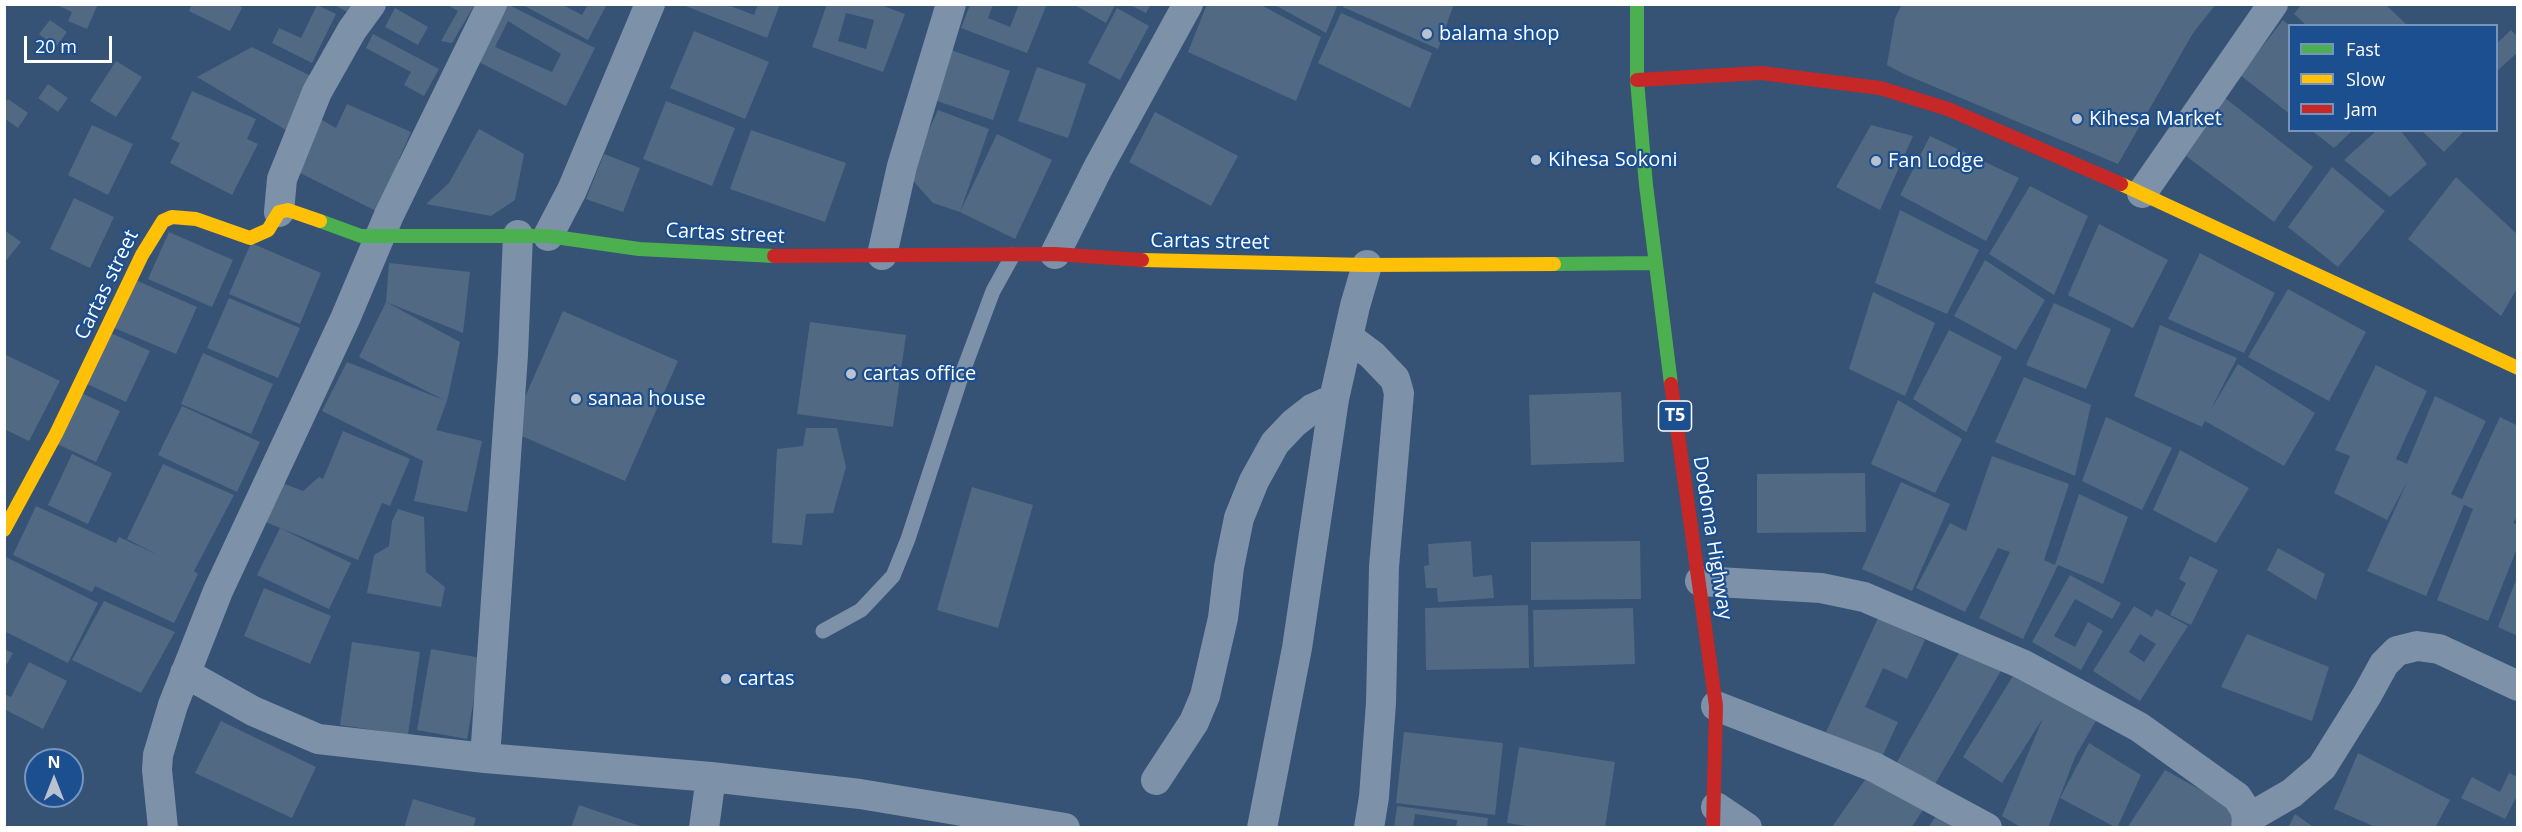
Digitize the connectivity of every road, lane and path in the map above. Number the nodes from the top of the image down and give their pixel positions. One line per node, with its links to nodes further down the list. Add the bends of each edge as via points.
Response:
1 (371, 4): 10 (street, via 317,92 282,179)
2 (492, 4): 11 (street)
3 (650, 4): 13 (street, via 572,190)
4 (951, 4): 15 (street, via 910,136)
5 (1188, 4): 14 (street)
6 (1637, 4): 8 (main road, Dodoma Highway / T5)
7 (2272, 4): 9 (street)
8 (1637, 80): 9 (main road, via 1761,74 1880,88 1948,109); 17 (main road, Dodoma Highway / T5)
9 (2142, 193): 20 (main road)
10 (279, 212): 11 (main road, Cartas street, via 294,211 352,234); 22 (main road, Cartas street, via 268,230 250,238 196,219 172,217 163,221 142,255 56,434)
11 (382, 235): 12 (main road, Cartas street); 25 (street, via 218,591)
12 (518, 235): 13 (main road, Cartas street); 28 (street)
13 (548, 236): 15 (main road, Cartas street, via 720,255)
14 (1055, 254): 16 (main road, Cartas street); 18 (main road, Cartas street)
15 (882, 255): 16 (main road, Cartas street)
16 (1013, 255): 24 (lane, via 993,291 893,576 861,610)
17 (1655, 263): 18 (main road, Cartas street); 23 (main road, Dodoma Highway / T5)
18 (1367, 265): 19 (street)
19 (1348, 337): 21 (street); 38 (street, via 1395,379 1399,393 1384,567 1381,703)
20 (2517, 368)
21 (1335, 399): 30 (street, via 1294,423 1275,443 1254,481 1239,518 1223,618 1205,696 1194,722); 37 (street, via 1297,648)
22 (7, 518)
23 (1700, 581): 27 (main road, Dodoma Highway / T5); 32 (street, via 1821,588 1864,597 1958,636 2066,686 2139,727 2237,797 2245,808)
24 (824, 631)
25 (185, 673): 28 (street, via 253,711 318,739); 34 (street, via 158,755)
26 (2517, 686): 32 (street, via 2439,649 2416,646 2397,651 2384,664 2322,767)
27 (1716, 706): 31 (main road, Dodoma Highway / T5); 40 (street, via 1874,767)
28 (485, 758): 29 (street)
29 (711, 777): 33 (street, via 860,794); 35 (street)
30 (1156, 780)
31 (1715, 817): 39 (street)
32 (2247, 823)
33 (1035, 825): 36 (street)
34 (163, 828)
35 (704, 828)
36 (1065, 828)
37 (1262, 828)
38 (1369, 828)
39 (1747, 828)
40 (1987, 828)

